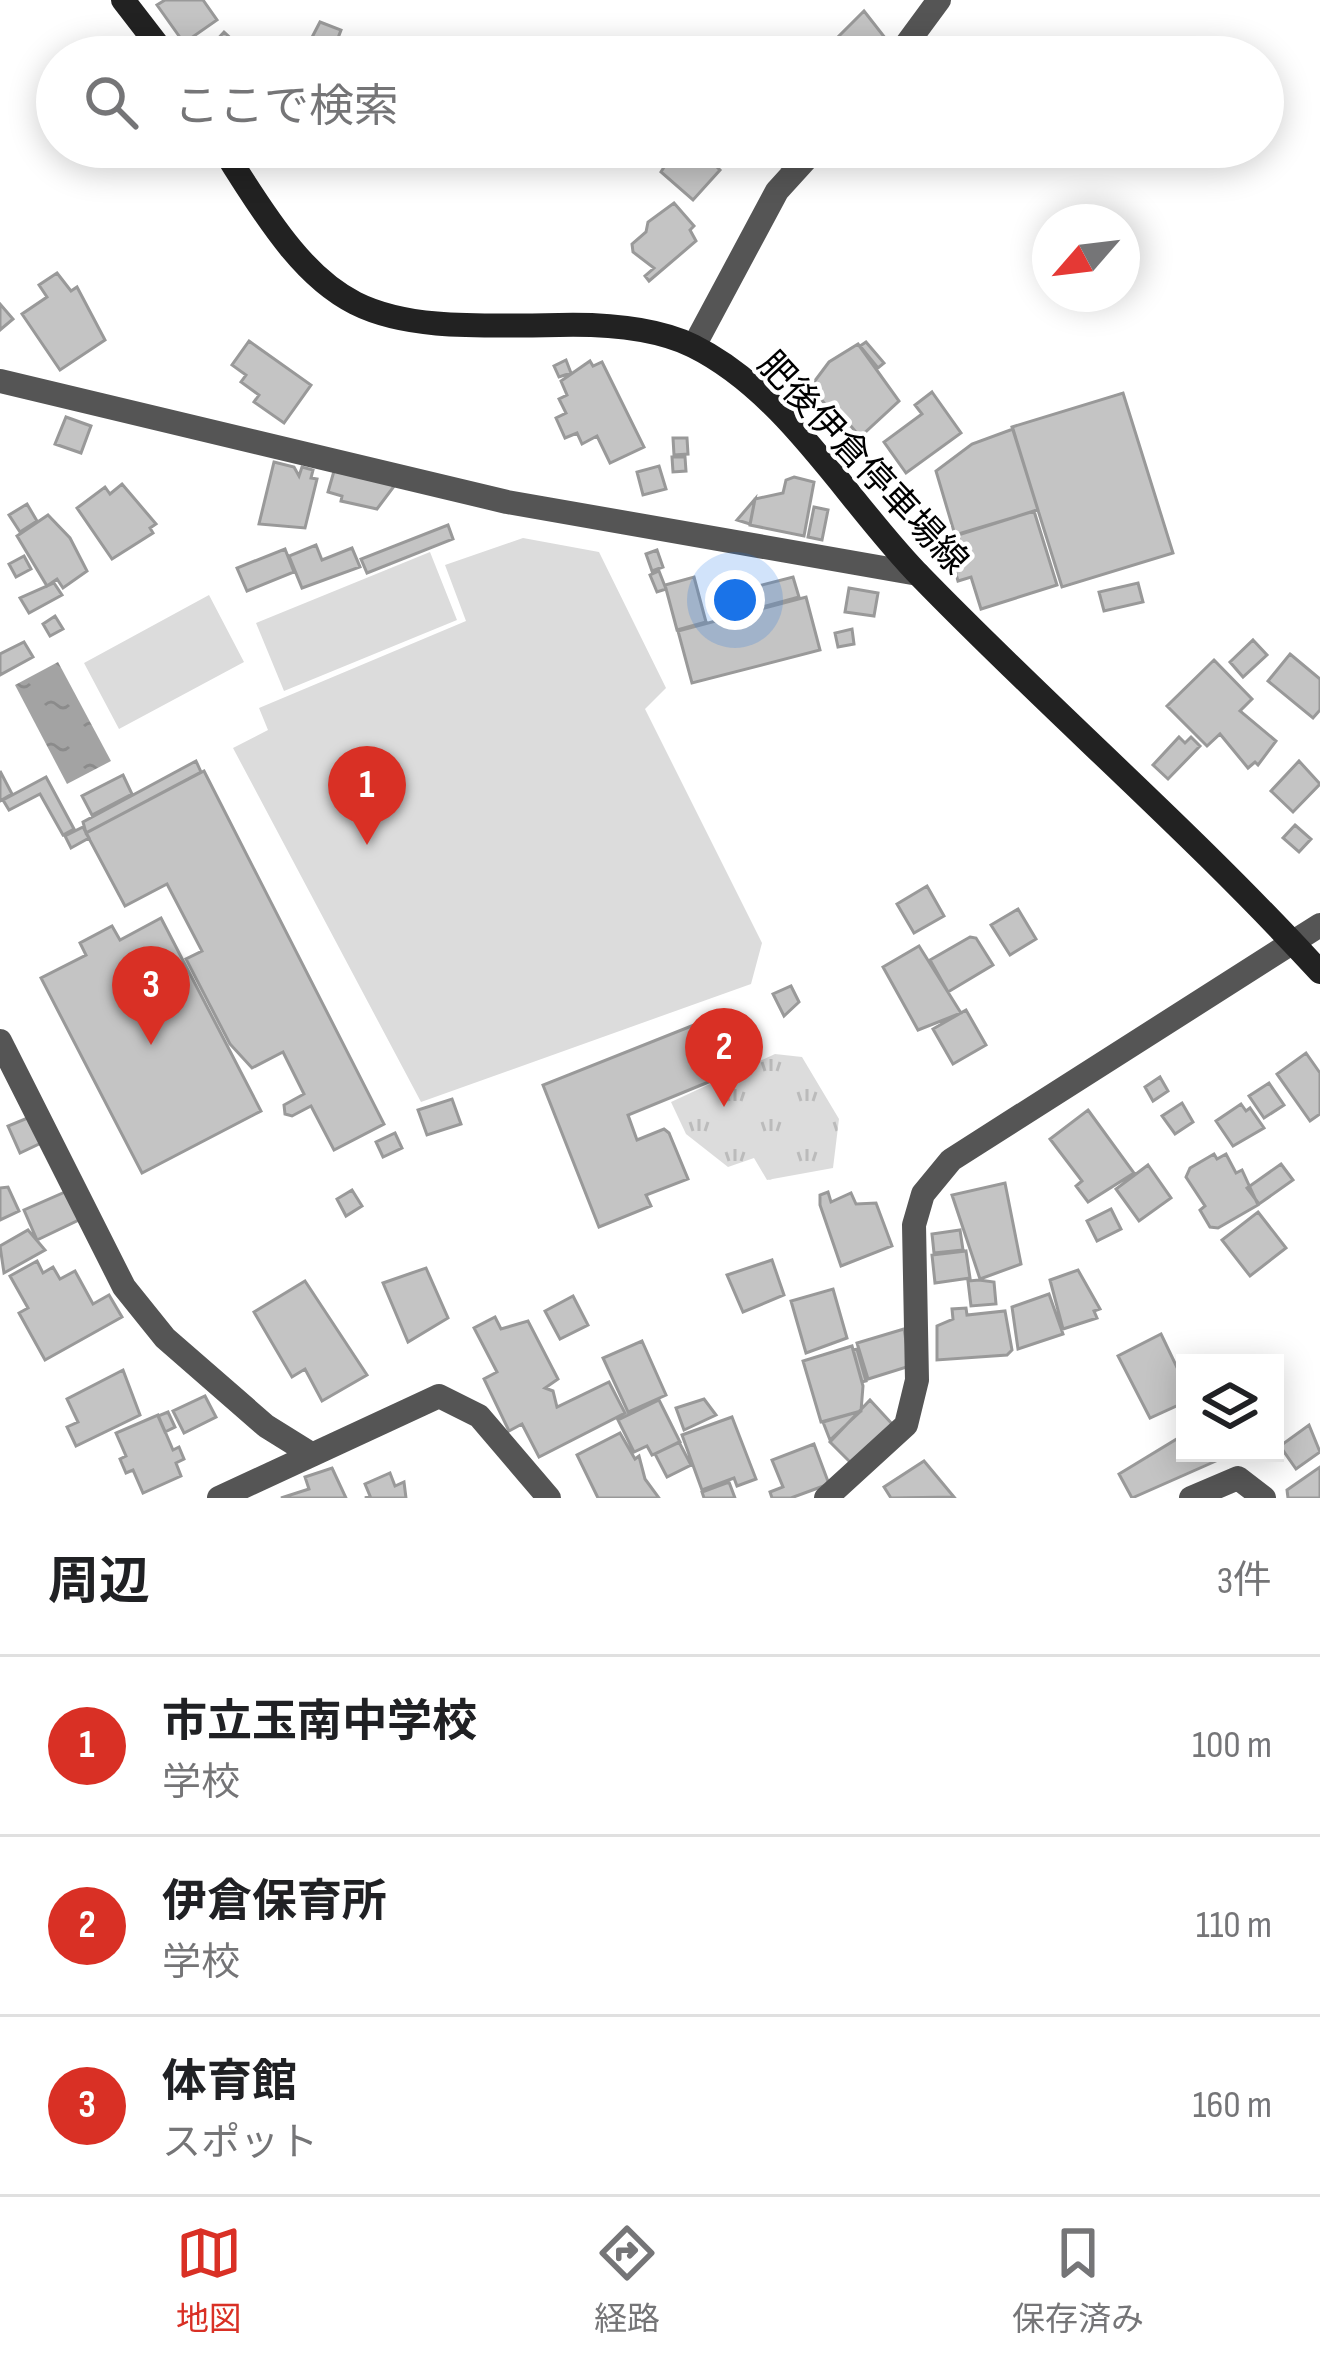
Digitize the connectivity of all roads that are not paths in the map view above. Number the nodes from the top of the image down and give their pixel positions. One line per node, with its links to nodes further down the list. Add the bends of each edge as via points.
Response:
1 (123, 0): 3 (main road)
2 (939, 0): 4 (street)
3 (151, 36)
4 (912, 36)
5 (235, 168): 7 (main road, 肥後伊倉停車場線, via 276,235 348,302 391,320 575,325 653,332)
6 (798, 168): 7 (street, via 778,190)
7 (694, 346): 9 (main road, 肥後伊倉停車場線, via 762,396)
8 (0, 381): 9 (street, via 507,502)
9 (918, 574): 11 (main road, 肥後伊倉停車場線)
10 (1320, 925): 11 (street)
11 (1291, 940): 12 (main road, 肥後伊倉停車場線); 17 (street, via 951,1160 923,1194 914,1225 917,1380 906,1425)
12 (1320, 972)
13 (0, 1041): 14 (street, via 124,1287 165,1338 266,1426)
14 (311, 1454): 15 (street); 16 (street, via 439,1396 479,1416)
15 (219, 1498)
16 (549, 1498)
17 (826, 1498)
18 (1191, 1498): 19 (street, via 1238,1478)
19 (1264, 1498)

